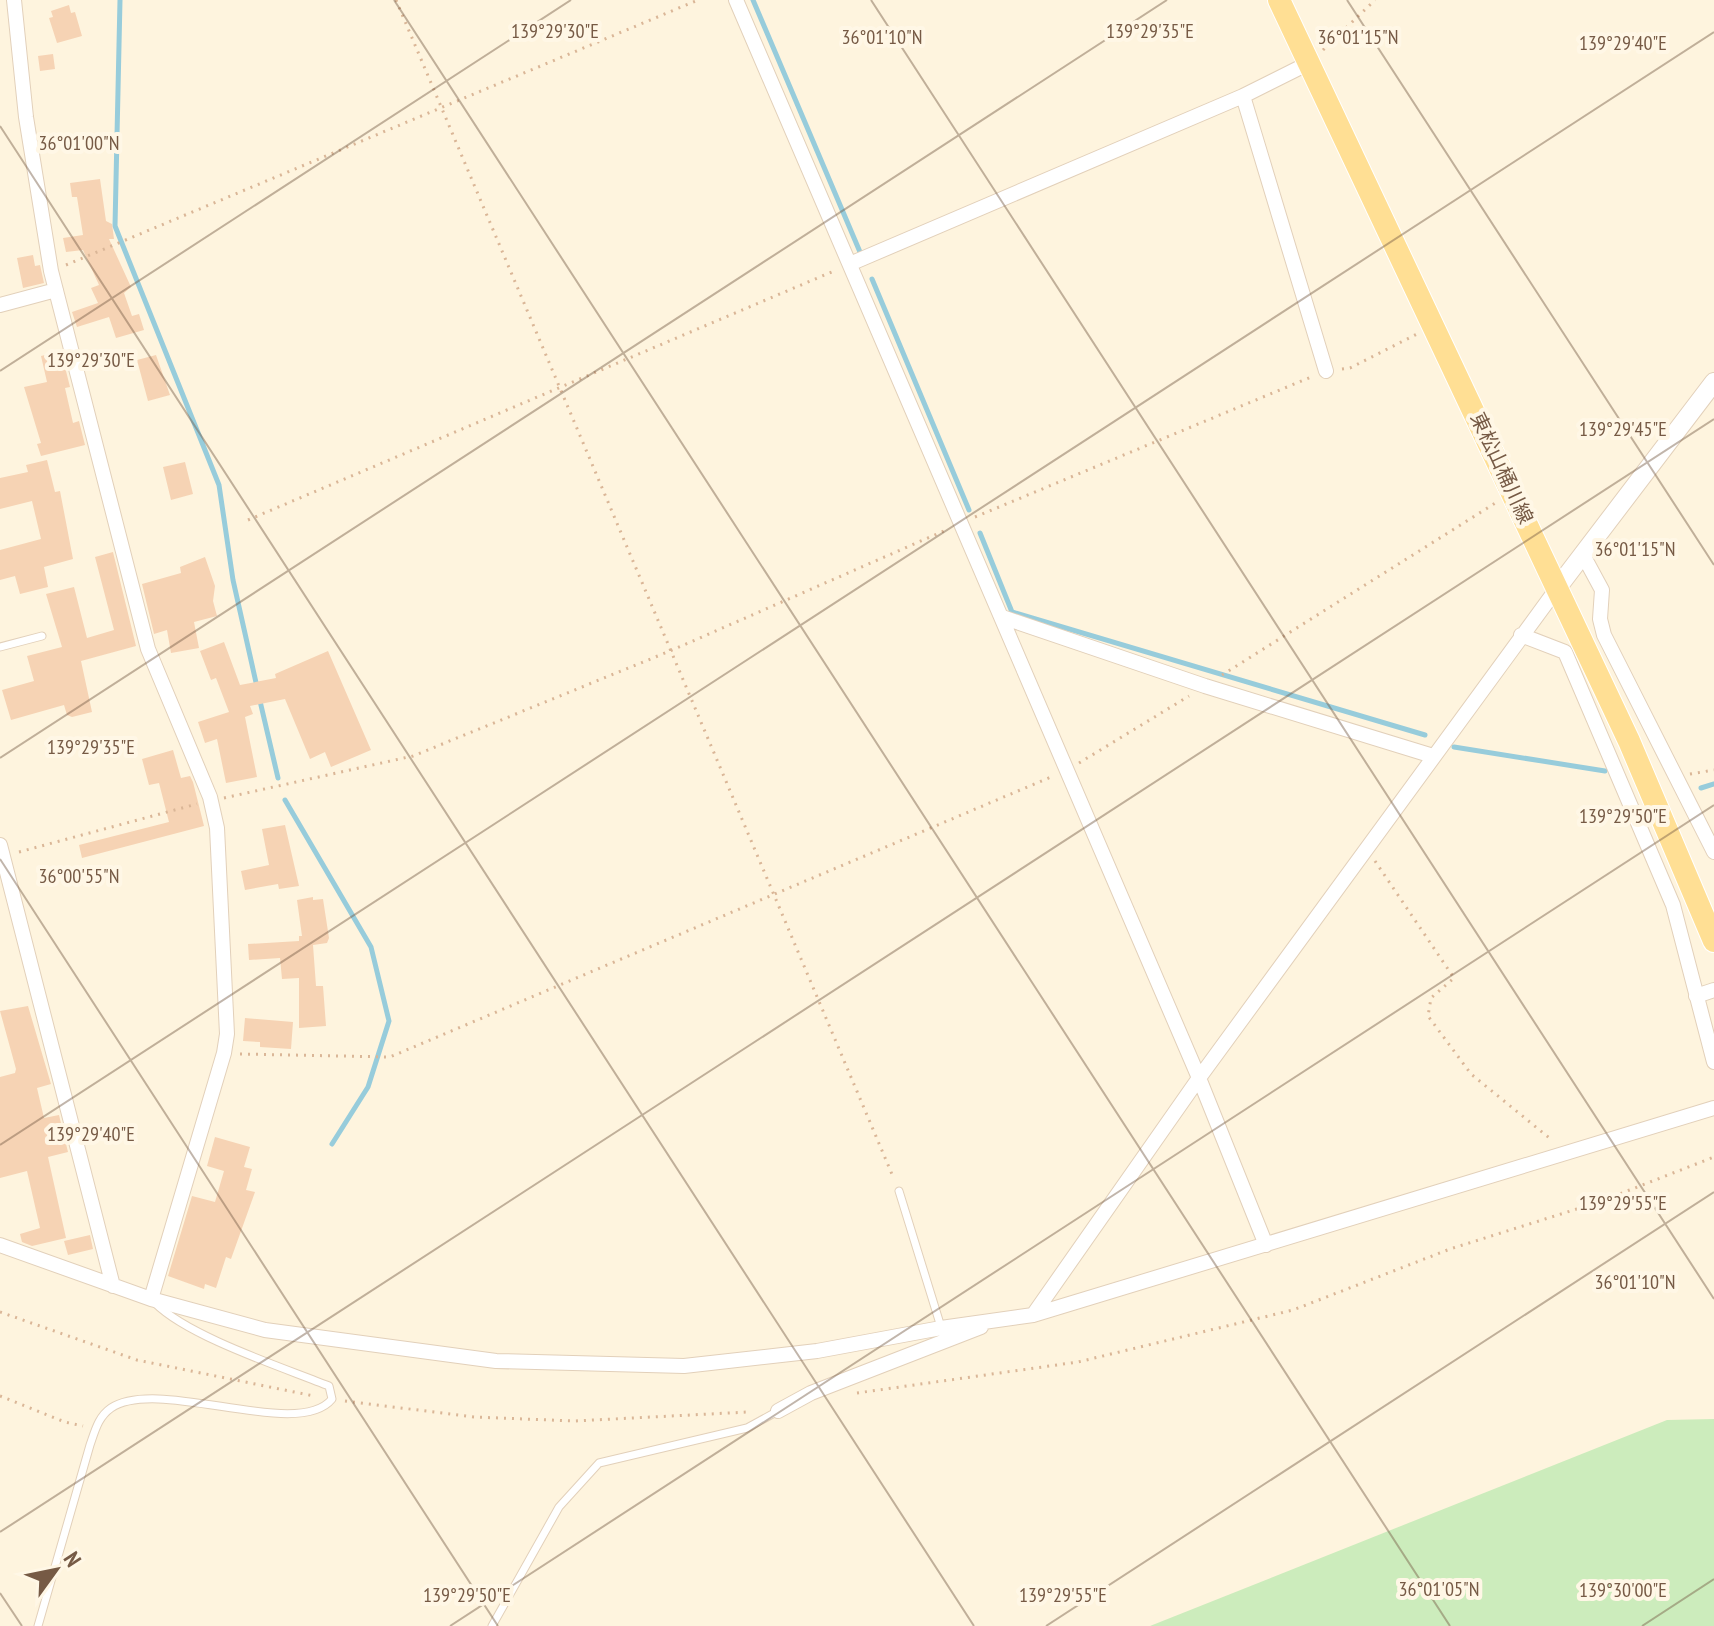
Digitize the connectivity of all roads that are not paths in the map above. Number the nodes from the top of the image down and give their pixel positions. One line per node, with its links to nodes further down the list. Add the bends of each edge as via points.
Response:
1 (14, 0): 7 (street, via 26,117)
2 (736, 0): 6 (street)
3 (1279, 0): 4 (main road, 東松山桶川線)
4 (1311, 62): 5 (street); 12 (main road, 東松山桶川線)
5 (1243, 96): 6 (street); 9 (street)
6 (852, 263): 13 (street)
7 (56, 290): 8 (street); 30 (street, via 148,649 211,801 217,828 227,1034)
8 (0, 305)
9 (1326, 371)
10 (1714, 382): 11 (street)
11 (1582, 553): 12 (street); 19 (street, via 1602,590 1604,635)
12 (1558, 587): 14 (street); 20 (main road, 東松山桶川線)
13 (1002, 617): 17 (street); 24 (street)
14 (1521, 635): 17 (street); 22 (street, via 1565,652 1673,905)
15 (42, 636): 16 (lane)
16 (0, 647)
17 (1433, 756): 24 (street)
18 (1, 850): 29 (street)
19 (1714, 852)
20 (1714, 941)
21 (1714, 990): 22 (street)
22 (1696, 996): 23 (street)
23 (1714, 1062)
24 (1199, 1078): 28 (street); 31 (street)
25 (1714, 1108): 28 (street)
26 (899, 1191): 33 (lane)
27 (0, 1245): 29 (street)
28 (1266, 1245): 31 (street)
29 (113, 1286): 30 (street)
30 (151, 1299): 33 (street, via 265,1330 496,1361 684,1366 817,1351); 35 (lane, via 202,1333 329,1386 332,1399 319,1410 269,1412 167,1400 112,1407 98,1422)
31 (1033, 1315): 32 (street)
32 (1000, 1320): 33 (street); 34 (street, via 811,1393)
33 (941, 1328)
34 (778, 1411): 36 (lane, via 747,1428 599,1463 559,1507)
35 (38, 1626)
36 (492, 1626)

